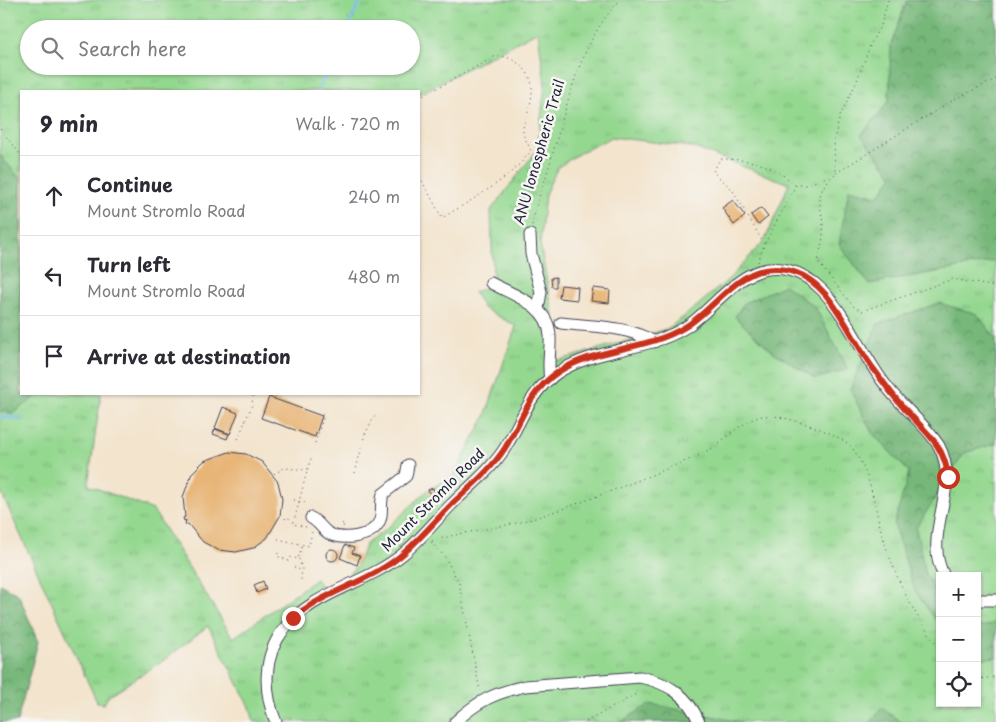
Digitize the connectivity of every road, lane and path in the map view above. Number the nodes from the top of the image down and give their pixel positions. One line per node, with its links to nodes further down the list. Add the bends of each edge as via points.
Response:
1 (620, 0): 12 (path, ANU Ionospheric Trail, via 595,34 584,57)
2 (888, 0): 8 (path, via 881,25 870,43 840,116 834,139)
3 (996, 79): 8 (path, via 953,100)
4 (420, 97): 7 (path, via 490,58 502,56 515,61 525,69 533,89 523,128 531,151)
5 (0, 129): 6 (path)
6 (20, 154)
7 (512, 170): 9 (path, via 484,193 442,218); 10 (path)
8 (835, 174): 11 (path, via 806,185); 16 (path, via 822,188 819,208 823,233 818,262 853,306 862,311 953,278)
9 (420, 176)
10 (518, 176)
11 (796, 185): 13 (path); 13 (path, via 780,172 750,161 720,159 713,172 732,189)
12 (530, 235): 17 (street, ANU Ionospheric Trail, via 541,292)
13 (764, 245): 14 (path)
14 (755, 272): 19 (street, Mount Stromlo Road, via 742,279 686,327); 48 (street, Mount Stromlo Road, via 772,268 789,270 816,284 830,300 884,384 938,446 944,456 948,477 936,541)
15 (491, 283): 17 (street)
16 (996, 287)
17 (538, 309): 20 (street, via 550,330 547,364)
18 (561, 323): 19 (street, via 629,331)
19 (654, 342): 20 (street, Mount Stromlo Road, via 573,364)
20 (550, 379): 41 (street, Mount Stromlo Road, via 533,396 491,466)
21 (253, 395): 24 (path)
22 (376, 413): 29 (path, via 365,434)
23 (320, 414): 25 (path, via 324,416 323,422)
24 (238, 439)
25 (315, 443)
26 (312, 456): 28 (path)
27 (408, 465): 35 (street, via 406,476 383,494 380,519 369,532 356,536 334,535 326,532 320,522)
28 (308, 470): 30 (path, via 284,468); 32 (path)
29 (355, 473)
30 (274, 474)
31 (294, 500): 32 (path)
32 (300, 501): 33 (path); 34 (path)
33 (306, 503)
34 (296, 513): 35 (path); 37 (path)
35 (307, 517): 37 (path, via 307,527 293,524)
36 (285, 519): 37 (path)
37 (294, 520)
38 (342, 524): 39 (path)
39 (342, 531)
40 (312, 533): 43 (path, via 309,546)
41 (426, 538): 52 (path, via 531,519 702,454 755,419 775,416 825,431 842,438 852,447 873,492 896,578); 56 (path, via 445,557 460,583); 59 (street, Mount Stromlo Road, via 376,573 306,608 283,630 272,654 266,680 267,695)
42 (278, 539): 43 (path)
43 (303, 544): 45 (path)
44 (278, 553): 45 (path, via 277,556 289,561 291,557)
45 (298, 559): 47 (path)
46 (294, 567): 47 (path)
47 (301, 570): 49 (path)
48 (942, 572)
49 (301, 581)
50 (981, 600): 51 (street)
51 (996, 600)
52 (936, 642)
53 (640, 677): 56 (street, via 525,686 492,694); 61 (path, via 636,694); 62 (street, via 656,680 680,694)
54 (996, 678): 55 (path)
55 (981, 679)
56 (483, 700): 60 (street)
57 (0, 721): 58 (path)
58 (3, 722)
59 (276, 722)
60 (455, 722)
61 (586, 722)
62 (699, 722)

